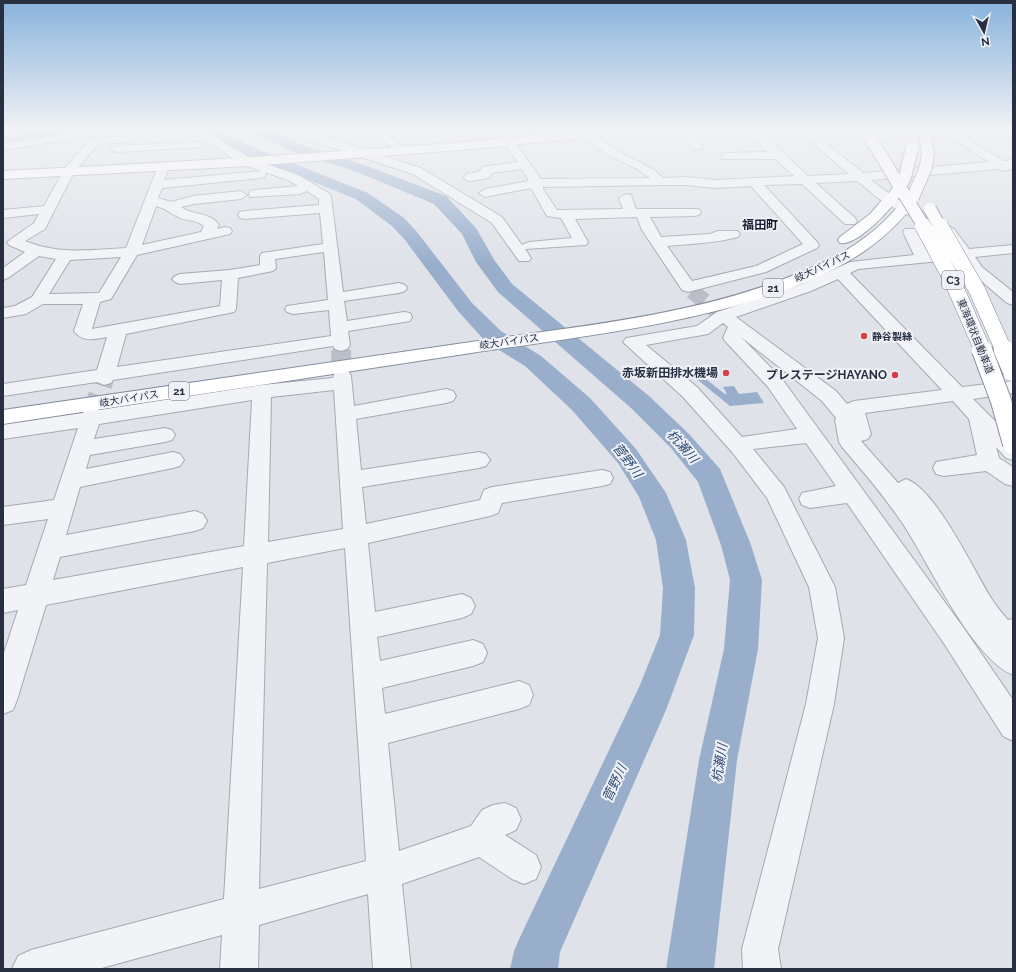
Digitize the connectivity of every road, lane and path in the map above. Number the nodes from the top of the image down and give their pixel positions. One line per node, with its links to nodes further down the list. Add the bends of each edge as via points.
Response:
1 (14, 174): 17 (main road)
2 (67, 174): 33 (street)
3 (160, 174): 25 (street)
4 (256, 174): 25 (street)
5 (284, 174): 26 (street)
6 (422, 174): 40 (street, via 497,220 526,252 581,242)
7 (485, 174): 18 (street)
8 (531, 174): 24 (street)
9 (655, 174): 22 (street)
10 (799, 174): 20 (street)
11 (856, 174): 19 (street)
12 (893, 174): 88 (main road, 東海環状自動車道 / C3, bridge, via 958,291 982,346)
13 (899, 174): 19 (street)
14 (906, 174): 30 (main road, 岐大バイパス / 21, bridge)
15 (907, 174): 71 (main road, 東海環状自動車道 / C3, bridge, via 950,241 977,290)
16 (923, 174): 32 (main road, 岐大バイパス / 21, bridge)
17 (3, 175)
18 (470, 177)
19 (859, 177): 20 (street); 30 (street)
20 (804, 179): 23 (street); 41 (street)
21 (620, 182): 22 (street); 24 (street); 38 (street)
22 (660, 182): 23 (street, via 712,188)
23 (754, 182): 47 (street, via 812,245 761,268 690,289)
24 (537, 183): 27 (street); 40 (street, via 537,189 552,212)
25 (156, 184): 31 (street)
26 (306, 186): 28 (street, via 300,190); 36 (street, via 325,197)
27 (485, 193)
28 (255, 194)
29 (240, 195): 34 (street, via 193,200)
30 (894, 196): 32 (street); 68 (main road, 岐大バイパス / 21, via 875,217 854,234 826,251 759,279)
31 (150, 200): 34 (street); 51 (street)
32 (909, 203): 52 (street, via 955,239); 68 (main road, 岐大バイパス / 21, via 890,225 845,257 773,288 670,315)
33 (53, 204): 35 (street); 46 (street, via 40,226)
34 (170, 206): 45 (street, via 183,215 200,217 212,225)
35 (6, 209)
36 (326, 209): 39 (street); 48 (street)
37 (694, 212): 38 (street)
38 (637, 213): 40 (street); 47 (street)
39 (245, 215)
40 (566, 215)
41 (850, 221)
42 (225, 231): 45 (street)
43 (910, 232): 54 (street)
44 (733, 234): 47 (street)
45 (206, 235): 51 (street)
46 (8, 242): 50 (street)
47 (657, 242)
48 (330, 247): 57 (street, via 267,256 268,268); 63 (street)
49 (1013, 249): 52 (street)
50 (36, 251): 53 (street); 56 (street)
51 (132, 252): 53 (street); 61 (street, via 105,296)
52 (966, 253): 54 (street); 62 (street, via 981,274)
53 (65, 256): 60 (street, via 40,293)
54 (922, 258): 55 (street, via 855,265)
55 (840, 272): 67 (street); 76 (street)
56 (3, 275)
57 (230, 275): 58 (street); 69 (street, via 228,308)
58 (180, 279)
59 (399, 288): 63 (street)
60 (40, 299): 61 (street); 65 (street, via 20,310)
61 (93, 299): 69 (street, via 83,331 89,335)
62 (1013, 300)
63 (336, 301): 64 (street); 70 (street)
64 (293, 309)
65 (3, 313)
66 (404, 317): 70 (street)
67 (726, 318): 83 (street, via 829,396); 86 (street, via 732,338 775,383); 125 (street, via 702,330 632,342 690,392 776,493 822,587 831,638 820,704 760,949)
68 (602, 321): 70 (main road, 岐大バイパス / 21)
69 (118, 330): 72 (street)
70 (345, 355): 72 (street); 75 (street); 78 (main road, 岐大バイパス / 21); 79 (street); 80 (main road, 岐大バイパス / 21)
71 (1013, 372)
72 (104, 377): 74 (street)
73 (1013, 387): 76 (street)
74 (3, 390)
75 (262, 392): 81 (street); 106 (street)
76 (955, 394): 82 (street); 83 (street, via 854,408)
77 (446, 396): 79 (street)
78 (3, 403)
79 (346, 414): 98 (street)
80 (3, 417)
81 (92, 417): 84 (street); 89 (street)
82 (979, 418): 90 (street); 93 (street)
83 (853, 424): 111 (street, via 922,506 956,556 982,607 1002,634); 113 (street, via 849,442 878,473 910,515 979,626)
84 (3, 432)
85 (165, 435): 89 (street)
86 (812, 435): 87 (street); 99 (street)
87 (749, 442)
88 (1013, 444)
89 (82, 449): 97 (street)
90 (1013, 452)
91 (173, 460): 97 (street)
92 (479, 460): 98 (street)
93 (989, 462): 94 (street); 96 (street)
94 (944, 468)
95 (602, 478): 104 (street, via 492,496 490,507)
96 (1013, 478)
97 (72, 480): 101 (street)
98 (352, 480): 104 (street)
99 (853, 493): 100 (street); 117 (street, via 954,636)
100 (810, 499)
101 (63, 508): 102 (street); 105 (street)
102 (3, 516)
103 (194, 521): 105 (street)
104 (357, 536): 106 (street); 110 (street)
105 (51, 548): 107 (street)
106 (257, 555): 107 (street); 121 (street)
107 (36, 594): 108 (street); 116 (street)
108 (3, 601)
109 (462, 606): 110 (street)
110 (364, 627): 114 (street)
111 (1013, 632)
112 (473, 653): 114 (street)
113 (1013, 661)
114 (368, 678): 118 (street)
115 (519, 695): 118 (street)
116 (3, 700)
117 (1013, 726)
118 (373, 732): 120 (street)
119 (524, 867): 120 (street, via 494,829)
120 (384, 873): 121 (street); 124 (street)
121 (241, 912): 122 (street); 123 (street)
122 (31, 969)
123 (239, 969)
124 (392, 969)
125 (762, 969)

